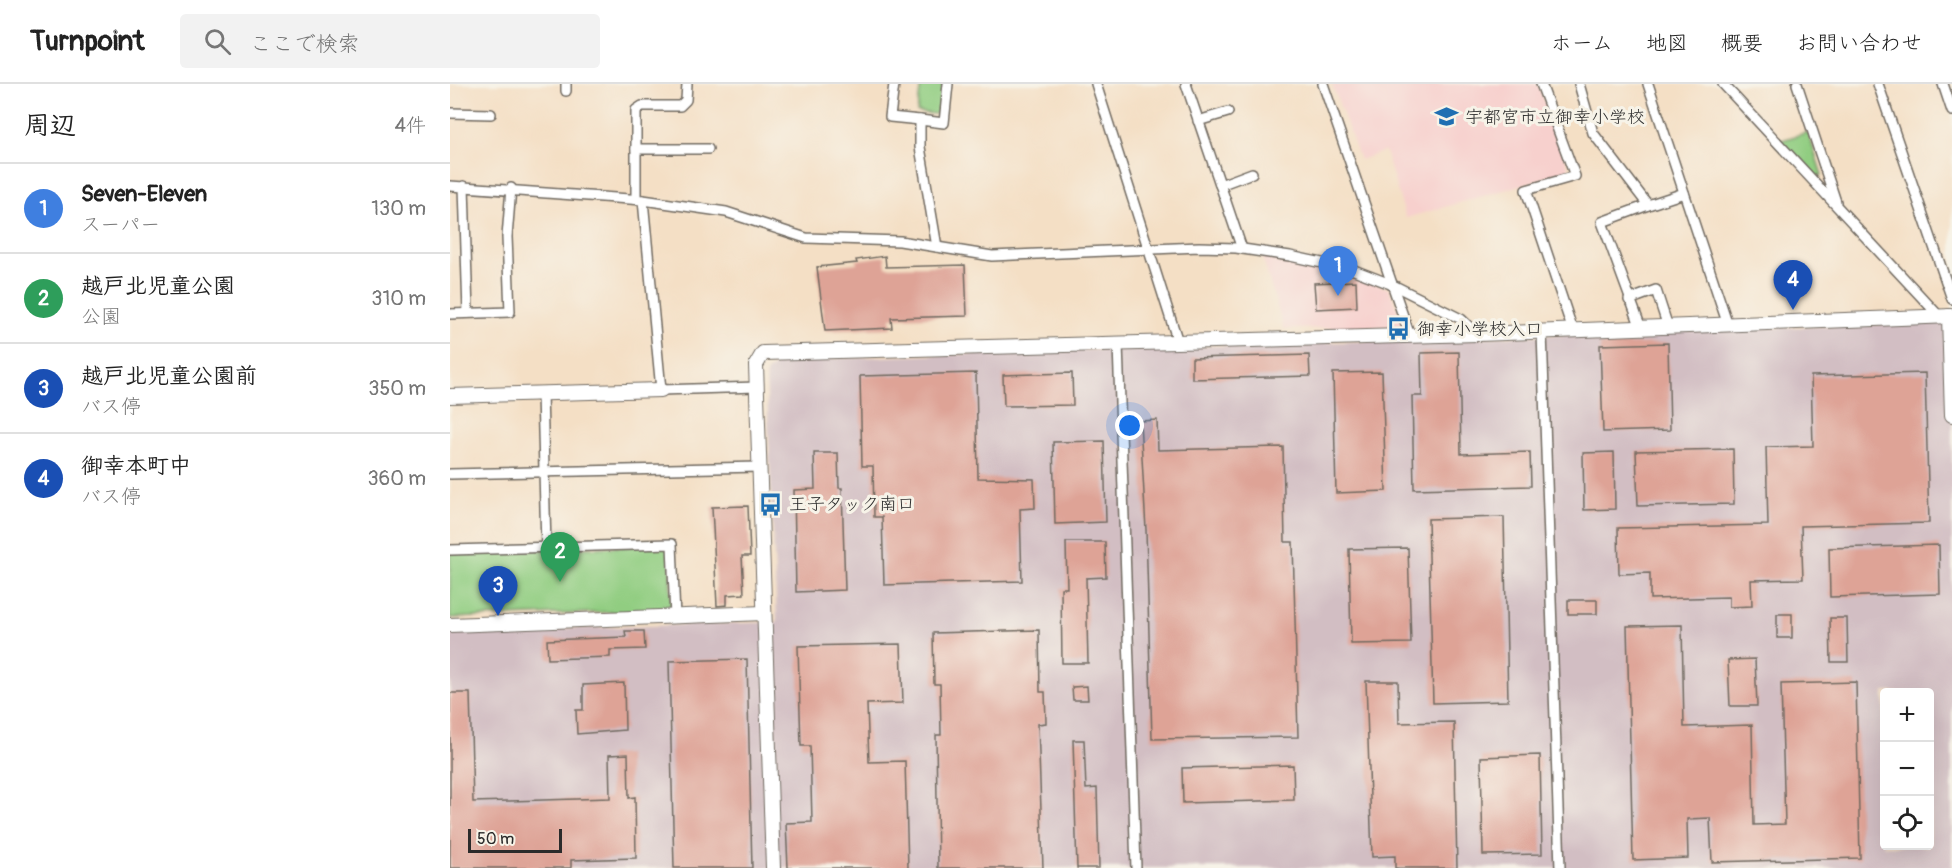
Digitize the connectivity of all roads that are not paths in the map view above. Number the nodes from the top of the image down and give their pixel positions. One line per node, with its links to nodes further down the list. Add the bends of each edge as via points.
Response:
1 (687, 84): 20 (street, via 686,100 680,106 642,106 636,110)
2 (894, 84): 18 (street, via 890,117)
3 (948, 84): 18 (street, via 944,123)
4 (1096, 84): 32 (street)
5 (1185, 84): 19 (street)
6 (1323, 84): 34 (street)
7 (1541, 84): 43 (street, via 1575,176 1526,190)
8 (1579, 84): 29 (street, via 1593,133)
9 (1648, 84): 27 (street)
10 (1723, 84): 30 (street)
11 (1797, 84): 30 (street)
12 (1878, 84): 35 (street)
13 (1943, 84): 14 (street)
14 (1952, 111)
15 (1228, 112): 19 (street)
16 (450, 113): 17 (street)
17 (491, 114)
18 (920, 120): 31 (street, via 920,147)
19 (1198, 121): 23 (street)
20 (636, 149): 21 (street); 28 (street)
21 (708, 149)
22 (1252, 173): 23 (street)
23 (1220, 185): 33 (street)
24 (450, 186): 25 (street)
25 (464, 186): 26 (street); 37 (street)
26 (511, 188): 28 (street); 37 (street, via 507,237 510,312)
27 (1684, 193): 29 (street); 40 (street)
28 (639, 199): 31 (street, via 726,212 806,238 900,241); 50 (street)
29 (1648, 205): 36 (street, via 1602,222)
30 (1837, 205): 39 (street)
31 (938, 247): 32 (street, via 992,256)
32 (1148, 249): 33 (street); 47 (street)
33 (1242, 249): 34 (street, via 1354,270)
34 (1392, 285): 45 (street, via 1461,319); 46 (street)
35 (1952, 299)
36 (1629, 300): 41 (street, via 1656,290); 42 (street)
37 (468, 313): 38 (street)
38 (450, 314)
39 (1947, 316): 40 (street); 53 (street)
40 (1728, 325): 41 (street)
41 (1668, 327): 42 (street)
42 (1641, 328): 43 (street)
43 (1573, 331): 44 (street)
44 (1542, 332): 45 (street); 64 (street)
45 (1478, 334): 46 (street)
46 (1410, 336): 47 (street)
47 (1178, 342): 48 (street)
48 (1118, 344): 49 (street, via 769,352 757,360); 63 (street)
49 (757, 387): 50 (street); 54 (street)
50 (662, 390): 51 (street)
51 (542, 393): 52 (street); 55 (street)
52 (450, 396)
53 (1952, 415)
54 (759, 467): 55 (street); 59 (street)
55 (543, 472): 56 (street); 57 (street)
56 (450, 474)
57 (546, 547): 58 (street); 60 (street, via 672,544)
58 (450, 550)
59 (764, 613): 60 (street); 62 (street)
60 (675, 618): 61 (street)
61 (450, 625)
62 (772, 868)
63 (1136, 868)
64 (1560, 868)

